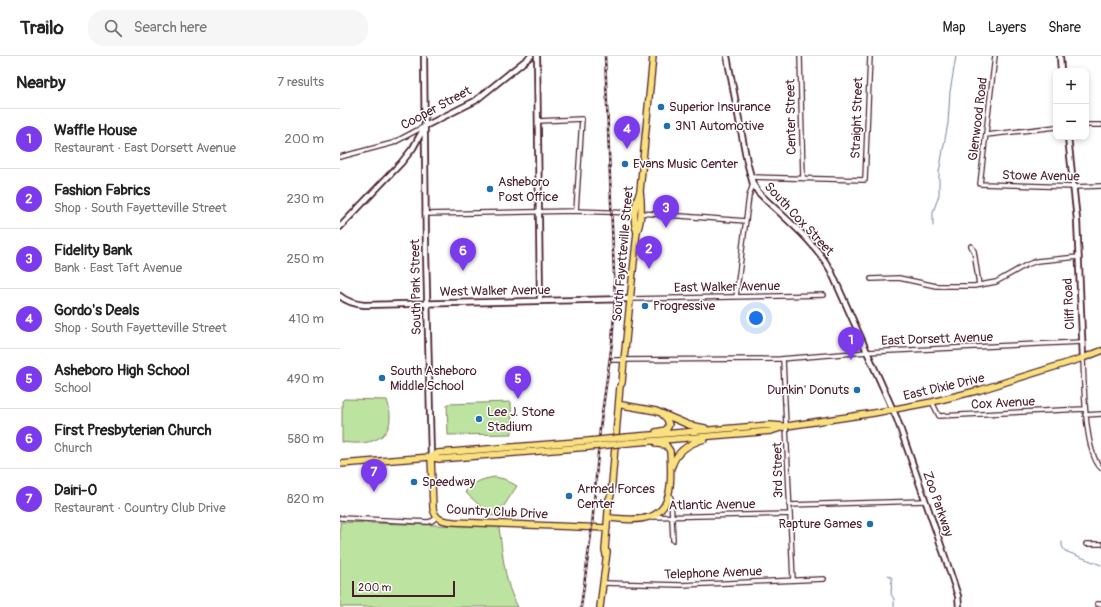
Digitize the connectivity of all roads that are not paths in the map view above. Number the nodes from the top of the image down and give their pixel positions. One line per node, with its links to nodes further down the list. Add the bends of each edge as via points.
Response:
1 (424, 56): 13 (main road, South Park Street)
2 (531, 56): 13 (main road, Cooper Street, via 475,101)
3 (537, 56): 11 (main road)
4 (653, 56): 27 (main road, South Fayetteville Street)
5 (727, 56): 19 (main road, South Cox Street)
6 (800, 56): 20 (street, Center Street)
7 (870, 56): 20 (street, Straight Street, via 865,180)
8 (995, 56): 16 (street, Glenwood Road)
9 (1060, 56): 10 (main road)
10 (1061, 68)
11 (538, 121): 25 (street, via 582,119); 26 (main road)
12 (1101, 125): 14 (street)
13 (425, 126): 18 (street, Cooper Street, via 393,143); 28 (main road, South Park Street); 30 (main road, via 401,163)
14 (1089, 126)
15 (1053, 127): 16 (street)
16 (986, 135): 22 (street, Glenwood Road)
17 (1068, 140): 24 (main road, Cliff Road)
18 (340, 157)
19 (751, 177): 20 (street); 21 (main road, South Cox Street)
20 (803, 178)
21 (753, 184): 29 (street); 43 (main road, South Cox Street, via 824,259)
22 (980, 184): 24 (street, Stowe Avenue)
23 (1101, 186): 24 (street, Stowe Avenue)
24 (1074, 187): 32 (main road, Cliff Road)
25 (576, 211): 26 (street); 27 (street)
26 (539, 212): 28 (street); 39 (main road)
27 (638, 213): 29 (street); 38 (main road, South Fayetteville Street, via 634,226 638,230)
28 (426, 214): 40 (main road, South Park Street)
29 (746, 221): 37 (street)
30 (340, 227)
31 (971, 246): 34 (street)
32 (1078, 257): 34 (street, via 1036,261 996,282); 41 (main road, Cliff Road)
33 (871, 279): 34 (street, via 899,278 936,286)
34 (979, 285)
35 (824, 295): 37 (street, East Walker Avenue)
36 (340, 296): 40 (main road, West Walker Avenue, via 362,305)
37 (736, 297): 38 (street, East Walker Avenue)
38 (630, 299): 39 (main road, West Walker Avenue); 47 (main road, South Fayetteville Street)
39 (540, 301): 40 (main road, West Walker Avenue)
40 (427, 303): 63 (main road, South Park Street)
41 (1082, 342): 43 (street, East Dorsett Avenue); 44 (main road, Cliff Road)
42 (1101, 351): 44 (main road, East Dixie Drive)
43 (867, 352): 45 (street, East Dorsett Avenue); 52 (main road, South Cox Street)
44 (1083, 358): 49 (main road, East Dixie Drive); 51 (street, Cliff Road)
45 (783, 359): 47 (street, East Dorsett Avenue); 56 (street, 3rd Street)
46 (613, 360): 47 (street, East Dorsett Avenue)
47 (624, 360): 48 (main road, South Fayetteville Street)
48 (622, 383): 50 (main road, South Fayetteville Street); 62 (main road, South Fayetteville Street)
49 (932, 402): 51 (street, Cox Avenue, via 939,416); 52 (main road, East Dixie Drive)
50 (622, 405): 53 (main road); 62 (main road, South Fayetteville Street, via 618,450)
51 (1084, 409): 55 (street, Cliff Road)
52 (892, 410): 56 (main road, East Dixie Drive); 69 (main road, Zoo Parkway)
53 (662, 414): 57 (main road, via 689,425); 58 (main road, via 668,422 668,427 664,431)
54 (1101, 414): 55 (street)
55 (1085, 415): 65 (street, Cliff Road, via 1095,460)
56 (787, 426): 57 (main road, East Dixie Drive); 59 (main road, East Dixie Drive); 70 (street, 3rd Street)
57 (715, 430): 58 (main road, East Dixie Drive)
58 (647, 436): 60 (main road, East Dixie Drive)
59 (719, 436): 61 (main road, East Dixie Drive); 66 (main road, via 701,440 682,449)
60 (627, 440): 61 (main road, East Dixie Drive); 63 (main road, East Dixie Drive, bridge, via 438,453)
61 (643, 442): 66 (main road, via 664,444 668,447)
62 (615, 453): 68 (main road, South Fayetteville Street)
63 (431, 457): 64 (main road, East Dixie Drive); 72 (main road, South Park Street, via 433,508)
64 (340, 464)
65 (1101, 468)
66 (670, 469): 67 (main road)
67 (669, 494): 73 (main road, via 662,508); 74 (street)
68 (611, 495): 76 (main road, South Fayetteville Street); 77 (main road, South Fayetteville Street)
69 (925, 501): 70 (street); 86 (main road, Zoo Parkway, via 958,596)
70 (789, 505): 71 (street, 3rd Street)
71 (789, 514): 74 (street, Atlantic Avenue); 83 (street, 3rd Street)
72 (437, 517): 75 (street, Country Club Drive, via 428,522); 77 (main road, Country Club Drive, via 454,522)
73 (649, 517): 74 (street, Atlantic Avenue); 76 (main road, Atlantic Avenue)
74 (671, 517): 78 (street)
75 (340, 518)
76 (611, 518): 81 (main road, South Fayetteville Street)
77 (607, 528): 81 (main road, South Fayetteville Street)
78 (673, 540)
79 (1086, 544): 80 (street)
80 (1101, 544)
81 (606, 555): 84 (main road, South Fayetteville Street)
82 (824, 579): 83 (street, Telephone Avenue)
83 (793, 580): 84 (street, Telephone Avenue, via 681,585)
84 (603, 583): 85 (main road, South Fayetteville Street)
85 (600, 607)
86 (959, 607)

